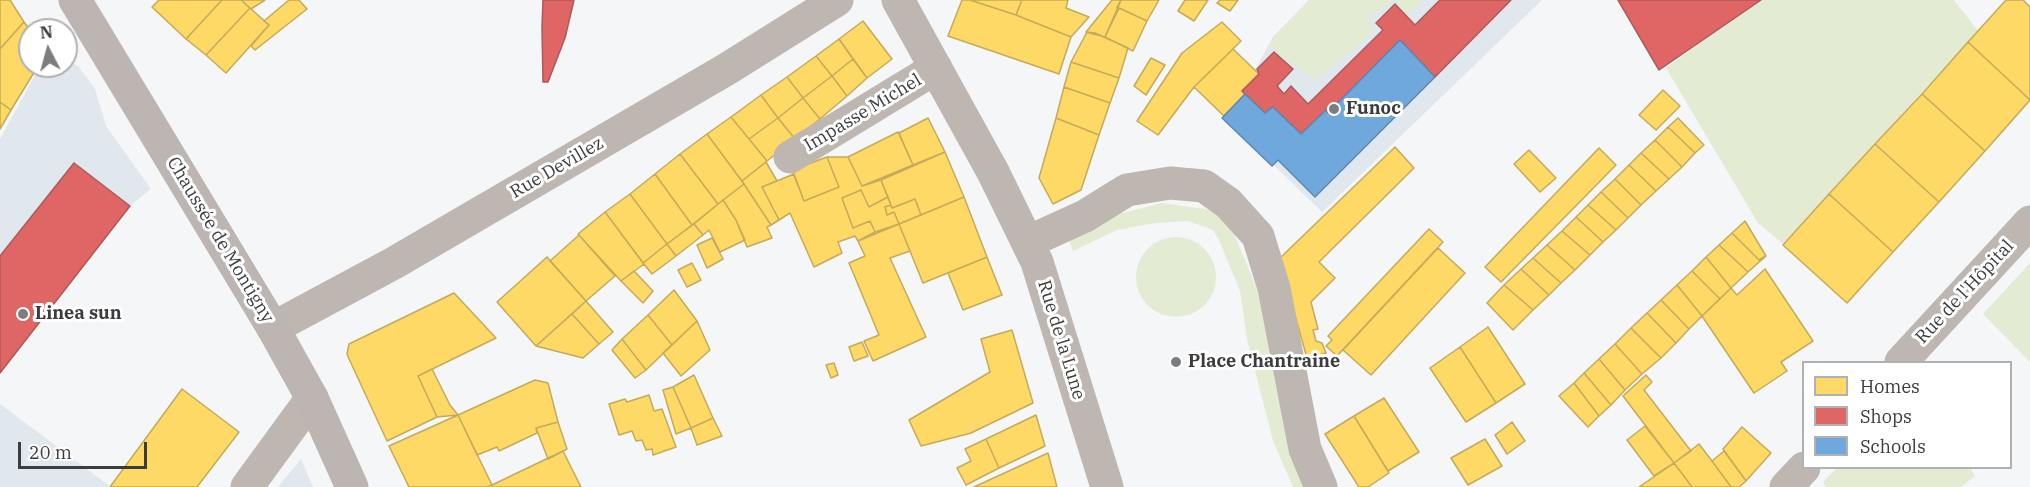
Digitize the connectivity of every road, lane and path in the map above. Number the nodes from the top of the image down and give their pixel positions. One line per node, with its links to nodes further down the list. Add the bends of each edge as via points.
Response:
1 (75, 0): 8 (main road, Chaussée de Montigny)
2 (837, 0): 8 (street, Rue Devillez, via 727,69 394,263)
3 (898, 0): 4 (street)
4 (936, 68): 5 (street, Impasse Michel); 7 (street, Rue de la Lune)
5 (790, 158)
6 (2030, 222): 9 (street, Rue de l'Hôpital)
7 (1028, 242): 14 (street, Rue de la Lune); 15 (street, via 1085,216 1127,190 1170,183 1204,186 1228,203 1258,236 1274,288 1305,448)
8 (273, 328): 10 (main road, Chaussée de Montigny)
9 (1902, 361)
10 (312, 398): 12 (street); 13 (main road, Chaussée de Montigny)
11 (1803, 469): 16 (street)
12 (247, 487)
13 (352, 487)
14 (1107, 487)
15 (1321, 487)
16 (1786, 487)

